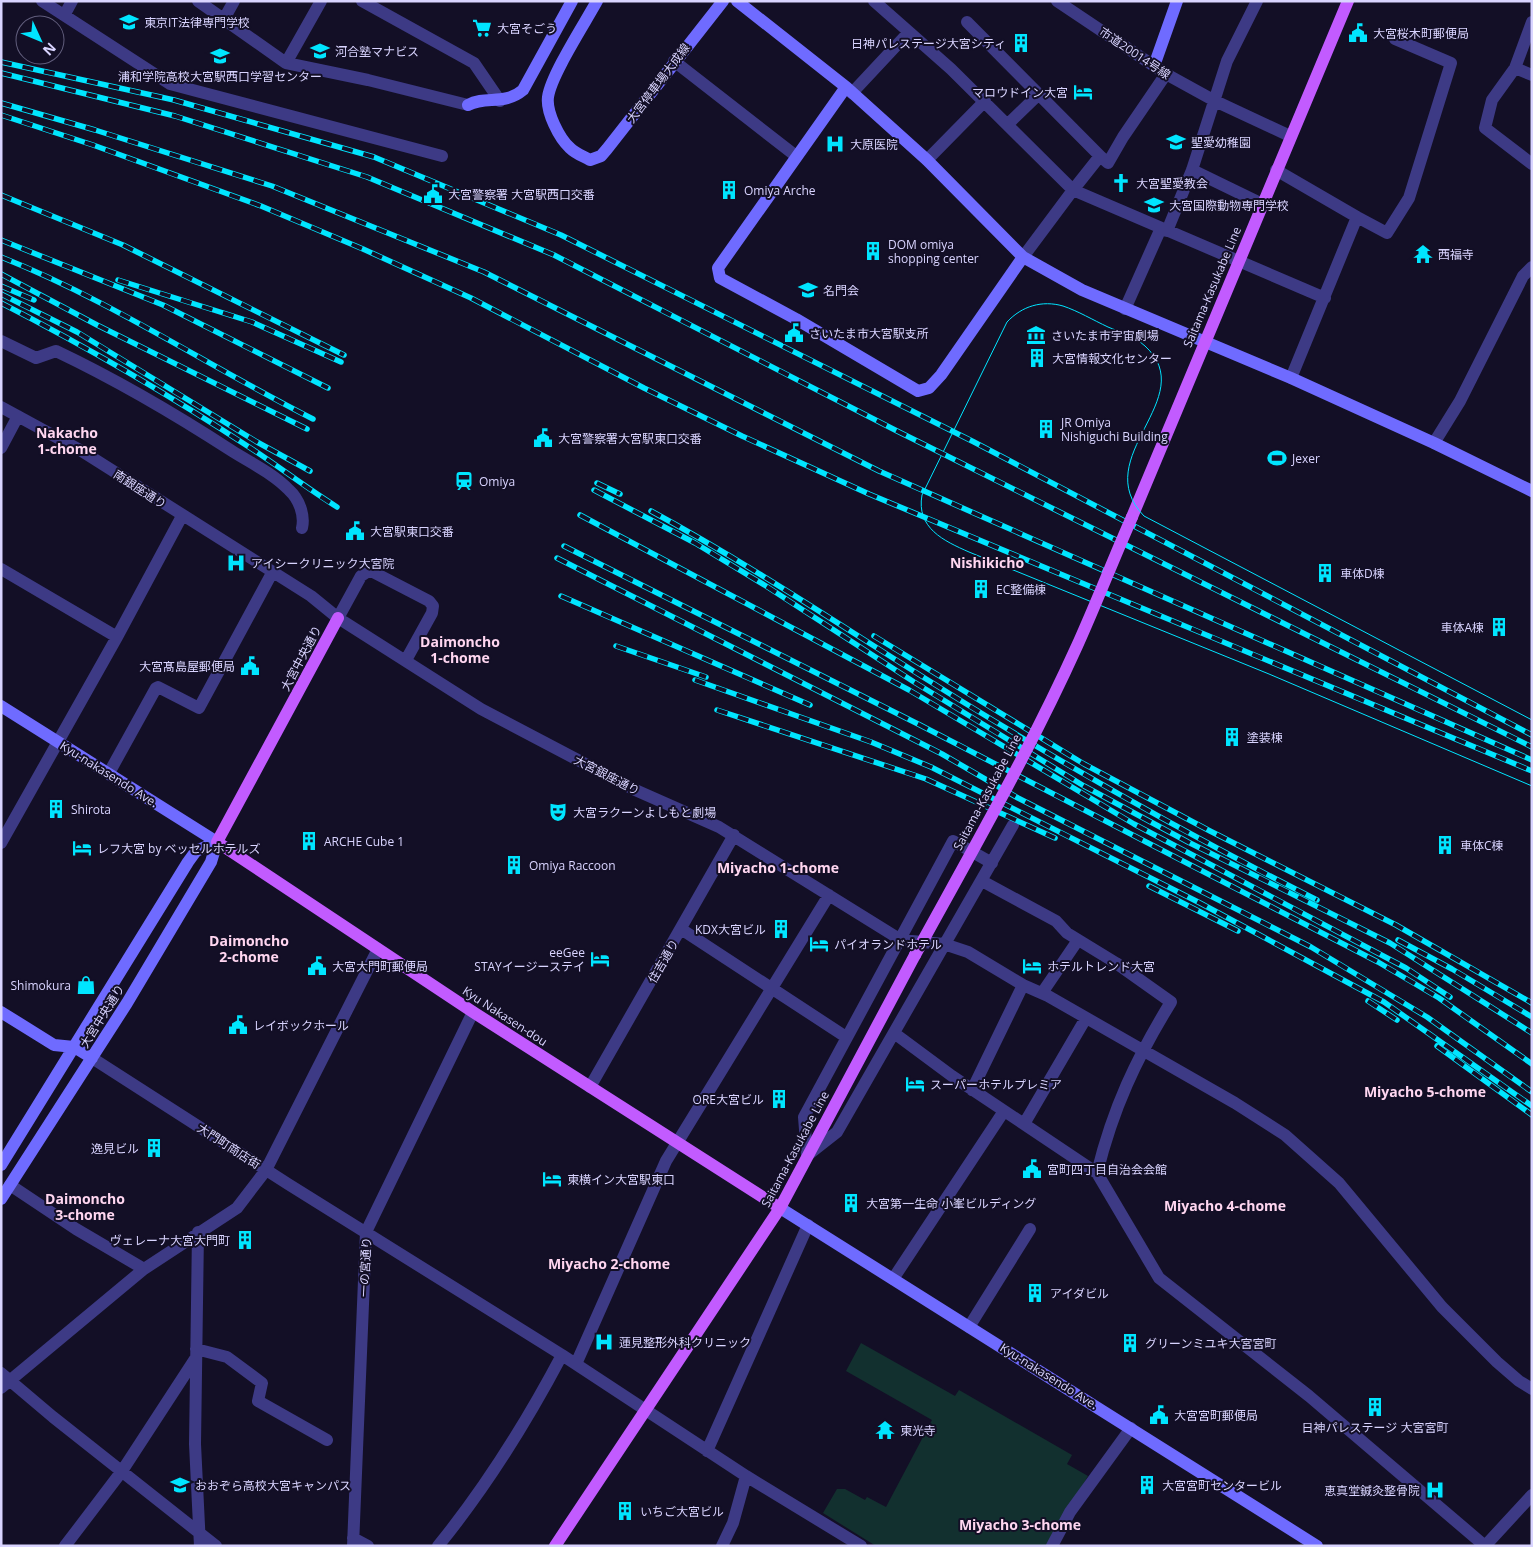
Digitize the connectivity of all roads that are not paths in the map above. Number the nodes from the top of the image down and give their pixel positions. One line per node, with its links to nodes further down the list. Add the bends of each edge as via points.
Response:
1 (42, 1): 16 (street)
2 (72, 1): 16 (street)
3 (198, 1): 17 (street)
4 (234, 1): 17 (street)
5 (321, 1): 23 (street)
6 (362, 1): 30 (street, via 474,63)
7 (572, 1): 30 (street, via 528,84 517,95)
8 (597, 1): 22 (street, 大宮停車場大成線, via 555,78 548,98 560,135 569,147 590,160 601,156)
9 (738, 1): 28 (street)
10 (874, 1): 20 (street)
11 (1057, 1): 24 (street, 市道20014号線)
12 (1177, 1): 24 (street)
13 (1257, 1): 32 (street, via 1227,61)
14 (1348, 1): 34 (main road, Saitama-Kasukabe Line)
15 (721, 3): 22 (street, 大宮停車場大成線)
16 (64, 14): 35 (street, via 170,84)
17 (224, 19): 23 (street)
18 (967, 22): 29 (street)
19 (1532, 22): 25 (street)
20 (909, 32): 28 (street); 31 (street)
21 (1395, 39): 44 (street, via 1451,63 1409,198 1387,233)
22 (674, 61): 36 (street)
23 (286, 63): 30 (street, via 468,104)
24 (1154, 66): 26 (street, 市道20014号線)
25 (1515, 68): 27 (street); 39 (street, via 1492,100 1485,128)
26 (1166, 74): 32 (street, 市道20014号線); 37 (street, via 1108,163)
27 (1532, 75)
28 (849, 90): 36 (street); 38 (street)
29 (1039, 94): 33 (street); 37 (street)
30 (500, 101)
31 (985, 101): 33 (street); 38 (street)
32 (1215, 101): 34 (street, 市道20014号線); 40 (street)
33 (1008, 124): 42 (street)
34 (1290, 136): 41 (main road, Saitama-Kasukabe Line)
35 (442, 156)
36 (796, 156): 46 (street, via 718,268 720,278 918,391 929,388 941,374)
37 (1100, 156): 42 (street)
38 (927, 160): 46 (street)
39 (1532, 164)
40 (1192, 170): 43 (street); 45 (street)
41 (1276, 170): 43 (main road, Saitama-Kasukabe Line); 44 (street)
42 (1073, 190): 45 (street); 46 (street)
43 (1262, 204): 47 (main road, Saitama-Kasukabe Line)
44 (1357, 217): 49 (street)
45 (1164, 230): 47 (street); 50 (street)
46 (1023, 257): 50 (street, via 1082,290)
47 (1238, 261): 49 (street); 52 (main road, Saitama-Kasukabe Line)
48 (1532, 268): 56 (street, via 1523,276 1460,401)
49 (1325, 298): 53 (street)
50 (1125, 309): 52 (street)
51 (1, 341): 60 (street, via 36,358 56,351 84,364 224,446 290,490 304,518)
52 (1204, 342): 53 (street); 97 (main road, Saitama-Kasukabe Line, bridge, via 1077,647 1050,703)
53 (1291, 378): 56 (street)
54 (1, 407): 55 (street, 南銀座通り)
55 (18, 416): 57 (street); 59 (street, 南銀座通り, via 80,450)
56 (1434, 443): 58 (street)
57 (1, 448)
58 (1532, 491)
59 (182, 516): 62 (street, 南銀座通り); 64 (street)
60 (302, 528)
61 (1, 569): 64 (street)
62 (274, 574): 63 (street, 南銀座通り, via 311,596); 68 (street, via 198,708 156,688)
63 (338, 618): 65 (street, 大宮銀座通り); 65 (street, via 361,576 367,572 429,601 433,606 432,613); 71 (main road, 大宮中央通り)
64 (117, 637): 67 (street)
65 (406, 660): 70 (street, 大宮銀座通り, via 504,722)
66 (1, 706): 67 (street, Kyu-nakasendo Ave.)
67 (58, 742): 68 (street, Kyu-nakasendo Ave.); 72 (street)
68 (108, 774): 71 (street, Kyu-nakasendo Ave.)
69 (1013, 824): 73 (street)
70 (734, 835): 75 (street, 大宮銀座通り); 76 (street, 住吉通り)
71 (217, 842): 80 (main road, Kyu Nakasen-dou); 89 (street, 大宮中央通り, via 196,851 188,862); 91 (street, 大宮中央通り, via 211,862)
72 (1, 843)
73 (992, 863): 74 (street); 77 (street, via 953,841)
74 (982, 881): 78 (street, via 1056,921); 79 (street)
75 (829, 896): 77 (street, 大宮銀座通り); 82 (street)
76 (681, 929): 82 (street); 92 (street, 住吉通り)
77 (901, 940): 79 (street, 大宮銀座通り); 88 (street)
78 (1078, 940): 83 (street); 90 (street, via 1171,1002)
79 (944, 944): 81 (street, 大宮銀座通り, via 968,952); 87 (street)
80 (378, 949): 85 (main road, Kyu Nakasen-dou); 99 (street)
81 (1023, 985): 83 (street, 大宮銀座通り); 93 (street)
82 (772, 989): 88 (street); 96 (street)
83 (1042, 993): 86 (street, 大宮銀座通り)
84 (1, 1012): 89 (street, via 54,1045)
85 (473, 1012): 92 (main road, Kyu Nakasen-dou); 107 (street, 一の宮通り)
86 (1086, 1018): 90 (street, 大宮銀座通り); 95 (street)
87 (894, 1033): 93 (street); 97 (street, via 837,1132)
88 (846, 1037): 97 (street, via 804,1117)
89 (74, 1047): 91 (street); 98 (street, 大宮中央通り)
90 (1142, 1050): 100 (street, via 1109,1127); 115 (street, 大宮銀座通り, via 1235,1103 1296,1144 1339,1183 1442,1307 1507,1370)
91 (92, 1058): 99 (street, 大門町商店街); 101 (street, 大宮中央通り)
92 (590, 1086): 96 (main road, Kyu Nakasen-dou)
93 (972, 1090): 94 (street)
94 (1004, 1111): 95 (street); 109 (street)
95 (1024, 1124): 100 (street)
96 (678, 1143): 103 (main road, Kyu Nakasen-dou); 113 (street, via 658,1178)
97 (807, 1155): 103 (main road, Saitama-Kasukabe Line)
98 (1, 1165)
99 (266, 1170): 106 (street, via 237,1208); 107 (street, 大門町商店街)
100 (1097, 1173): 135 (street, via 1159,1278 1309,1396)
101 (10, 1185): 102 (street, 大宮中央通り); 108 (street)
102 (1, 1199)
103 (780, 1208): 104 (street, Kyu-nakasendo Ave.); 116 (main road, Saitama-Kasukabe Line)
104 (808, 1225): 109 (street, Kyu-nakasendo Ave.); 119 (street)
105 (1030, 1229): 110 (street)
106 (198, 1232): 108 (street); 111 (street)
107 (366, 1232): 112 (street, 大門町商店街); 124 (street, 一の宮通り)
108 (144, 1269): 114 (street)
109 (894, 1279): 110 (street, Kyu-nakasendo Ave.)
110 (969, 1327): 117 (street, Kyu-nakasendo Ave.)
111 (196, 1354): 118 (street, via 227,1357 262,1383 258,1401); 120 (street); 123 (street)
112 (562, 1355): 113 (street, 大門町商店街); 129 (street, via 511,1444 471,1505)
113 (576, 1364): 116 (street, 大門町商店街)
114 (4, 1380): 120 (street)
115 (1532, 1389)
116 (646, 1410): 119 (street, 大門町商店街); 130 (main road, Saitama-Kasukabe Line)
117 (1131, 1428): 133 (street, via 1070,1512); 134 (street, Kyu-nakasendo Ave.)
118 (327, 1440)
119 (707, 1451): 121 (street, 大門町商店街)
120 (122, 1471): 123 (street); 125 (street)
121 (746, 1476): 131 (street, via 733,1523); 132 (street, 大門町商店街)
122 (1532, 1495): 135 (street)
123 (198, 1531): 126 (street); 127 (street)
124 (353, 1542): 128 (street)
125 (65, 1546)
126 (200, 1546)
127 (216, 1546)
128 (368, 1546)
129 (438, 1546)
130 (555, 1546)
131 (722, 1546)
132 (861, 1546)
133 (1052, 1546)
134 (1317, 1546)
135 (1485, 1546)

